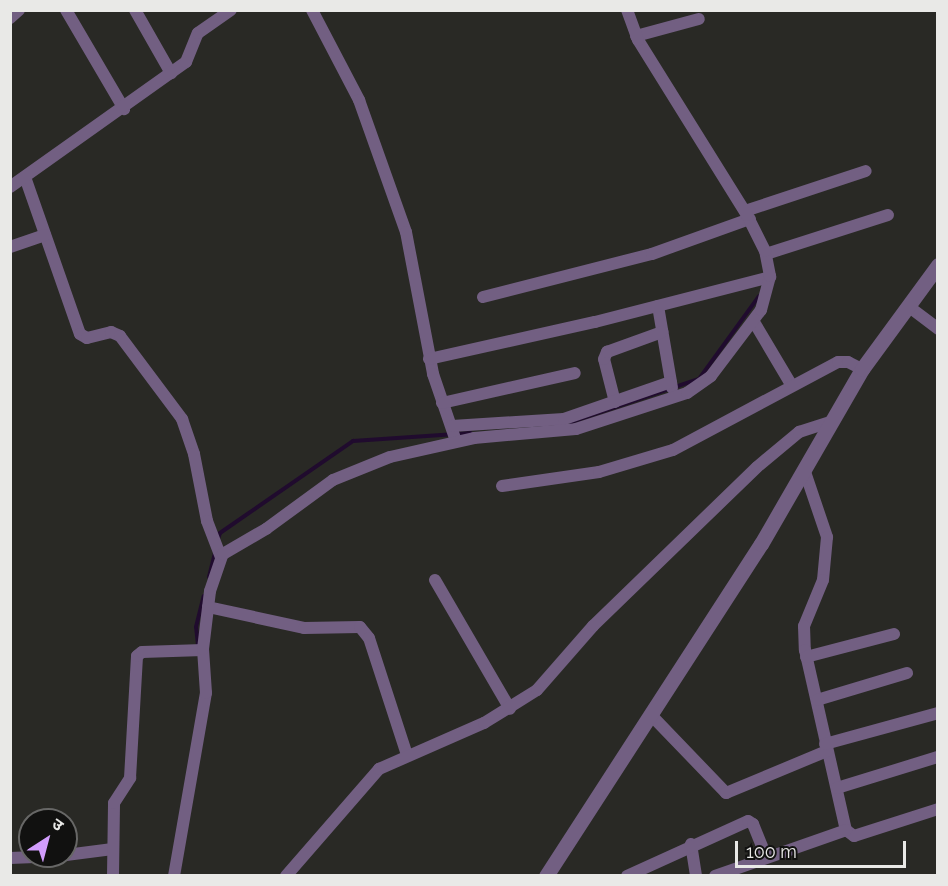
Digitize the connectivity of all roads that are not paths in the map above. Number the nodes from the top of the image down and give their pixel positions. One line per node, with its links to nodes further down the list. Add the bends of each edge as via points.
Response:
1 (18, 10): 7 (street)
2 (66, 10): 11 (street)
3 (135, 10): 10 (street)
4 (231, 10): 10 (street, via 198,33 188,59)
5 (312, 10): 28 (street, via 356,92 406,232)
6 (627, 10): 9 (street)
7 (10, 18)
8 (699, 19): 9 (street)
9 (636, 36): 16 (street)
10 (171, 73): 11 (street)
11 (124, 109): 13 (street)
12 (866, 171): 16 (street)
13 (25, 177): 14 (street); 17 (street)
14 (10, 187)
15 (888, 215): 19 (street)
16 (745, 219): 19 (street); 22 (street, via 652,254)
17 (45, 235): 18 (street); 39 (street, via 80,334 87,338 111,333 120,336 182,419)
18 (10, 247)
19 (766, 254): 21 (street)
20 (938, 265): 24 (street)
21 (767, 278): 23 (street); 25 (street, via 764,305)
22 (483, 297)
23 (658, 306): 27 (street); 28 (street)
24 (908, 306): 26 (street); 29 (street)
25 (754, 322): 31 (street); 32 (street, via 711,376)
26 (938, 329)
27 (662, 332): 32 (street); 33 (street, via 607,352 604,360)
28 (429, 358): 34 (street)
29 (862, 369): 31 (street, via 843,361); 35 (street)
30 (574, 373): 34 (street)
31 (792, 386): 38 (street, via 673,450 599,472)
32 (672, 389): 33 (street); 36 (street, via 576,429)
33 (615, 402): 36 (street, via 564,419)
34 (442, 403): 36 (street)
35 (829, 422): 37 (street); 47 (street, via 799,432 757,467 593,626 549,679)
36 (454, 434): 39 (street, via 333,480)
37 (804, 469): 44 (street, via 827,537 823,580 804,626); 49 (street)
38 (502, 486)
39 (219, 550): 41 (street)
40 (435, 580): 47 (street)
41 (208, 607): 43 (street); 51 (street, via 303,628 360,627 369,638)
42 (894, 634): 44 (street)
43 (198, 650): 57 (street, via 142,652 137,656 130,778 114,803); 61 (street, via 206,693)
44 (806, 657): 46 (street)
45 (907, 673): 46 (street)
46 (817, 700): 50 (street)
47 (510, 709): 51 (street)
48 (938, 713): 50 (street)
49 (652, 716): 50 (street, via 726,793); 63 (street)
50 (826, 748): 53 (street)
51 (407, 755): 62 (street, via 386,763 373,775)
52 (938, 757): 53 (street)
53 (837, 788): 55 (street)
54 (938, 809): 55 (street, via 854,836)
55 (846, 830): 59 (street)
56 (691, 844): 59 (street, via 750,820); 64 (street); 65 (street)
57 (113, 849): 58 (street); 60 (street)
58 (78, 853)
59 (766, 857): 66 (street)
60 (113, 876)
61 (174, 876)
62 (286, 876)
63 (546, 876)
64 (627, 876)
65 (696, 876)
66 (716, 876)

